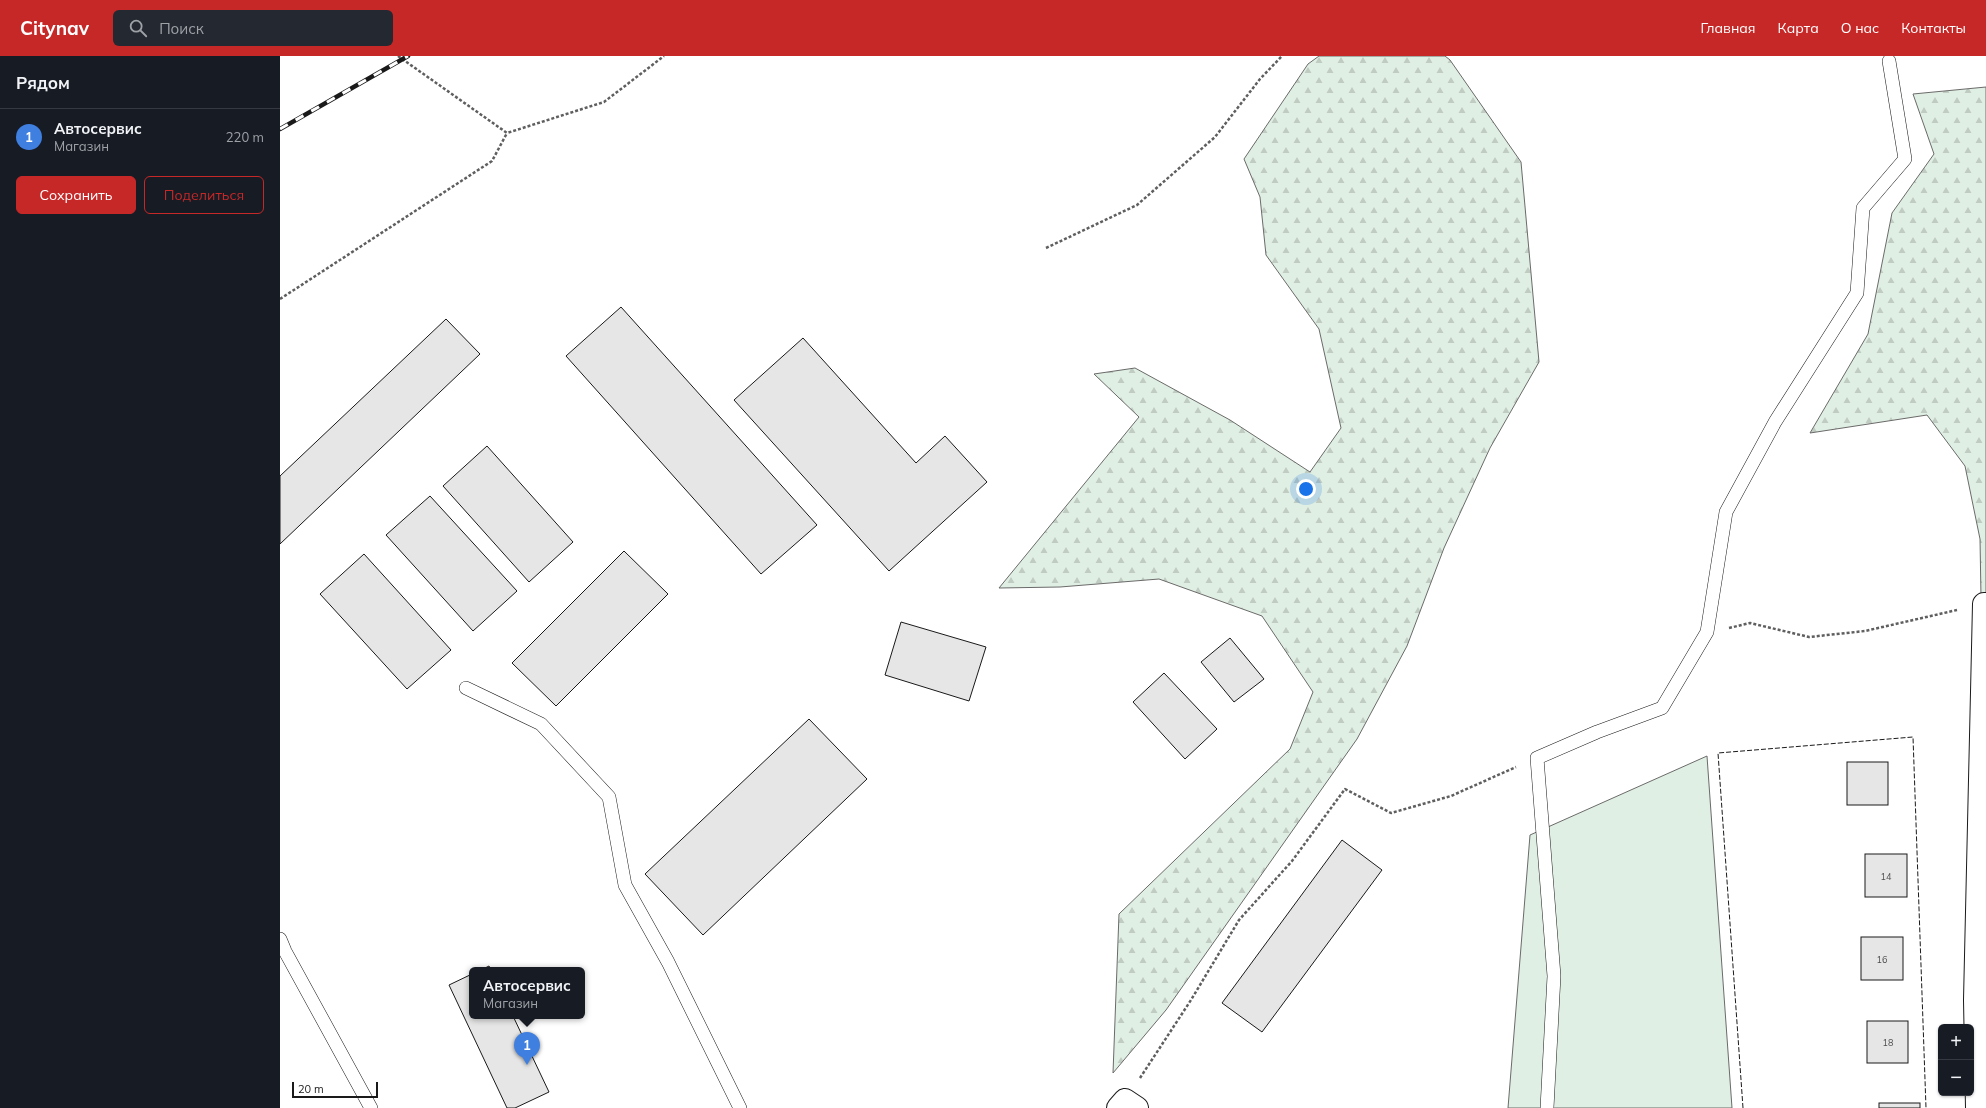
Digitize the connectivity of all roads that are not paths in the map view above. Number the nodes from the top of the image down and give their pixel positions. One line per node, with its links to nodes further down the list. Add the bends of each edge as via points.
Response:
1 (1889, 61): 8 (lane, via 1905,159 1863,208 1857,293 1775,422 1726,512 1707,632 1662,708 1537,758 1554,976)
2 (1985, 604): 5 (street)
3 (466, 688): 7 (lane, via 541,724 610,797 625,885 668,962)
4 (280, 939): 6 (lane, via 284,951)
5 (1980, 1000): 9 (street)
6 (371, 1108)
7 (740, 1108)
8 (1547, 1108)
9 (1977, 1108)

